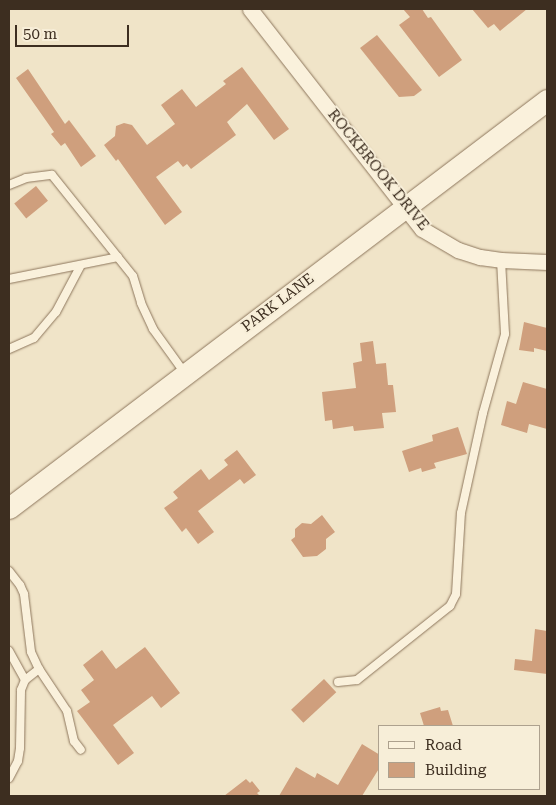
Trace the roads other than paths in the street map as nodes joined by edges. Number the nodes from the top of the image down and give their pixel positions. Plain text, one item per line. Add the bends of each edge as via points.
1 (250, 9) edge
2 (547, 100) edge
3 (9, 184) edge
4 (404, 207) junction
5 (118, 257) junction
6 (501, 260) junction
7 (547, 262) edge
8 (81, 265) junction
9 (9, 279) edge
10 (9, 349) edge
11 (185, 374) junction
12 (9, 508) edge
13 (9, 571) edge
14 (9, 651) edge
15 (39, 668) junction
16 (26, 680) junction
17 (338, 682) dead end
18 (81, 750) dead end
19 (9, 778) edge

1 - 4 street, ROCKBROOK DRIVE
2 - 4 street, PARK LANE
3 - 5 lane via 52,175
4 - 6 street, ROCKBROOK DRIVE via 422,229 441,242 458,250
4 - 11 street, PARK LANE
5 - 8 lane
5 - 11 lane via 133,276 153,330
6 - 7 street, ROCKBROOK DRIVE
6 - 17 lane via 506,334 461,513 456,594 450,606 357,680
8 - 9 lane
8 - 10 lane via 56,312 34,338
11 - 12 street, PARK LANE
13 - 15 lane via 24,594 28,641
14 - 16 lane
15 - 16 lane
15 - 18 lane via 67,711 74,741
16 - 19 lane via 20,690 18,761

